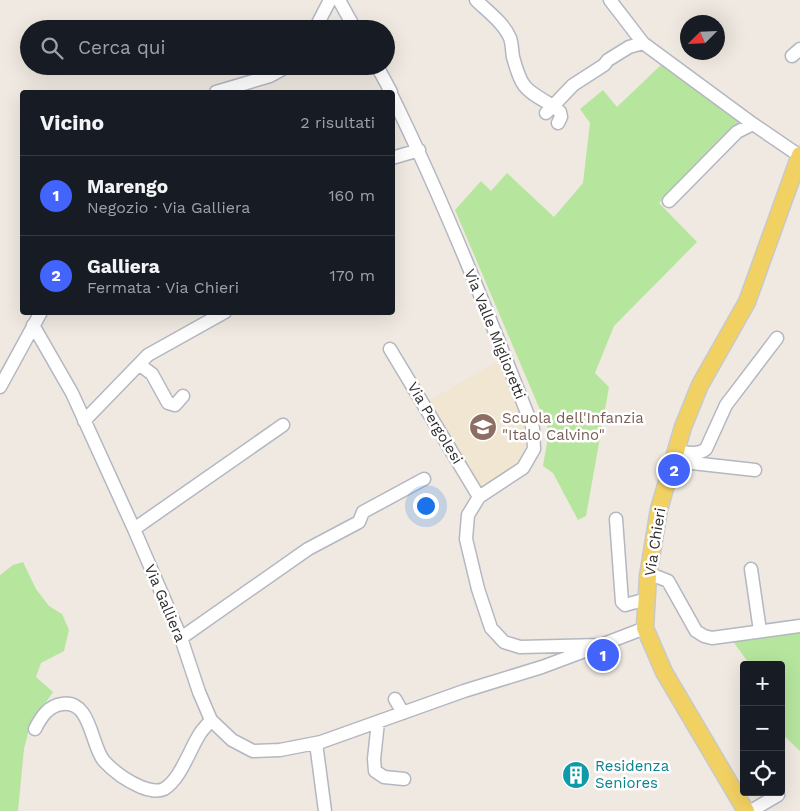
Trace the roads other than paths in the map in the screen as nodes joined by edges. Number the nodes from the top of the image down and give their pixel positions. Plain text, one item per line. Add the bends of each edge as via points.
1 (330, 0) edge
2 (339, 0) edge
3 (476, 0) edge
4 (610, 0) edge
5 (320, 20) edge
6 (350, 20) edge
7 (643, 42) junction
8 (272, 75) edge
9 (382, 75) edge
10 (223, 90) edge
11 (390, 90) edge
12 (395, 100) edge
13 (550, 110) junction
14 (558, 123) dead end
15 (753, 124) junction
16 (419, 150) junction
17 (800, 155) edge
18 (395, 157) edge
19 (797, 175) edge
20 (669, 201) dead end
21 (39, 315) edge
22 (220, 315) edge
23 (34, 325) junction
24 (777, 338) dead end
25 (390, 349) dead end
26 (140, 365) junction
27 (0, 387) edge
28 (183, 396) dead end
29 (84, 421) junction
30 (283, 425) dead end
31 (675, 456) junction
32 (755, 470) dead end
33 (424, 479) dead end
34 (479, 497) junction
35 (616, 519) dead end
36 (134, 529) junction
37 (750, 569) dead end
38 (648, 576) junction
39 (647, 599) junction
40 (800, 626) edge
41 (645, 628) junction
42 (760, 631) junction
43 (181, 638) junction
44 (601, 645) junction
45 (395, 699) dead end
46 (403, 713) junction
47 (211, 720) junction
48 (378, 722) junction
49 (35, 729) dead end
50 (316, 743) junction
51 (404, 779) dead end
52 (776, 796) edge
53 (326, 811) edge
54 (746, 811) edge
55 (751, 811) edge

1 - 5 street
2 - 6 street
3 - 13 street via 511,39 523,86
4 - 7 street
7 - 13 street via 608,60 573,86
7 - 15 street
8 - 10 street
9 - 11 street, Via Valle Miglioretti
12 - 16 street, Via Valle Miglioretti
13 - 14 street via 560,112 562,117
15 - 17 street
15 - 20 street via 737,132
16 - 18 street
16 - 34 street, Via Valle Miglioretti via 533,428 534,449 523,468
17 - 19 main road, Via Chieri
19 - 31 main road, Via Chieri via 747,302 700,385
21 - 23 street
22 - 26 street via 148,355
23 - 27 street
23 - 29 street, Via Galliera
24 - 31 street via 726,405 706,449
25 - 34 street, Via Pergolesi
26 - 28 street via 152,374 168,403 175,404
26 - 29 street
29 - 36 street, Via Galliera
30 - 36 street
31 - 32 street
31 - 38 main road, Via Chieri via 659,509
33 - 43 street via 363,512 359,522 308,550
34 - 44 street, Via Valle Miglioretti via 468,515 466,539 491,628 504,642 520,647
35 - 39 street via 622,602 625,605
36 - 43 street, Via Galliera
37 - 42 street
38 - 39 main road, Via Chieri
38 - 42 street via 668,581 696,631 704,636 712,638
39 - 41 main road, Via Chieri
40 - 42 street
41 - 44 street, Via Valle Miglioretti
41 - 54 main road, Via Chieri via 664,672
43 - 47 street, Via Galliera
44 - 46 street, Via Galliera
45 - 46 street
46 - 48 street, Via Galliera
47 - 49 street via 173,782 162,790 148,790 127,781 103,760 85,715 77,707 64,703 53,707 42,716
47 - 50 street, Via Galliera via 232,740 253,750 280,750
48 - 50 street, Via Galliera
48 - 51 street via 375,771
50 - 53 street
52 - 55 street

